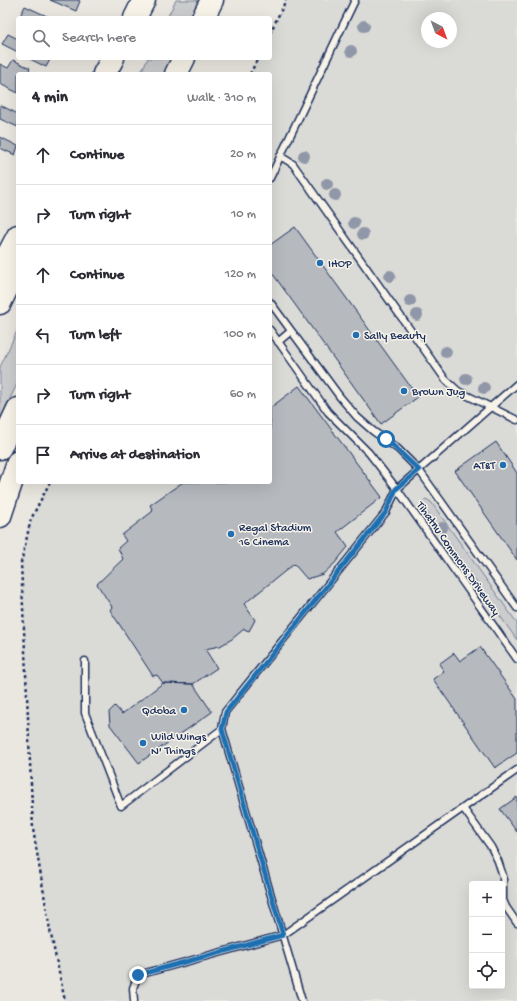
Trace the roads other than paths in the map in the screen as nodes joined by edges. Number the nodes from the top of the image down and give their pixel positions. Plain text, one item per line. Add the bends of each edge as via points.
1 (212, 0) edge
2 (355, 0) edge
3 (204, 16) edge
4 (113, 60) edge
5 (113, 60) edge
6 (183, 60) edge
7 (105, 72) edge
8 (109, 72) edge
9 (177, 72) edge
10 (280, 156) junction
11 (272, 174) edge
12 (16, 240) edge
13 (16, 269) edge
14 (0, 270) edge
15 (0, 303) edge
16 (272, 305) edge
17 (291, 331) junction
18 (272, 333) edge
19 (278, 342) junction
20 (517, 384) edge
21 (491, 407) junction
22 (16, 413) edge
23 (517, 420) edge
24 (0, 448) edge
25 (16, 468) edge
26 (419, 470) junction
27 (396, 489) junction
28 (0, 516) edge
29 (517, 608) edge
30 (517, 659) edge
31 (85, 662) dead end
32 (222, 729) junction
33 (517, 770) edge
34 (463, 808) junction
35 (517, 923) edge
36 (283, 935) junction
37 (134, 1001) edge
38 (302, 1001) edge

1 - 3 highway
2 - 10 lane
4 - 7 highway
5 - 8 highway
6 - 9 highway
10 - 11 lane
10 - 21 lane via 293,164 445,379 458,391
12 - 14 highway
13 - 15 highway
16 - 17 lane, Tihatnu Commons Driveway
17 - 19 lane
17 - 26 lane, Tihatnu Commons Driveway via 357,417 398,449
18 - 19 lane, Tihatnu Commons Driveway
19 - 27 lane, Tihatnu Commons Driveway via 328,412 369,453
20 - 21 lane
21 - 23 lane
21 - 26 lane
22 - 24 highway
25 - 28 highway
26 - 27 lane
26 - 29 lane, Tihatnu Commons Driveway
27 - 30 lane, Tihatnu Commons Driveway
27 - 32 lane via 386,512 226,712
31 - 32 lane via 86,713 121,806
32 - 36 lane
33 - 34 lane
34 - 35 lane via 498,861 502,876 503,900
34 - 36 lane
36 - 37 lane via 138,975 132,988
36 - 38 lane

